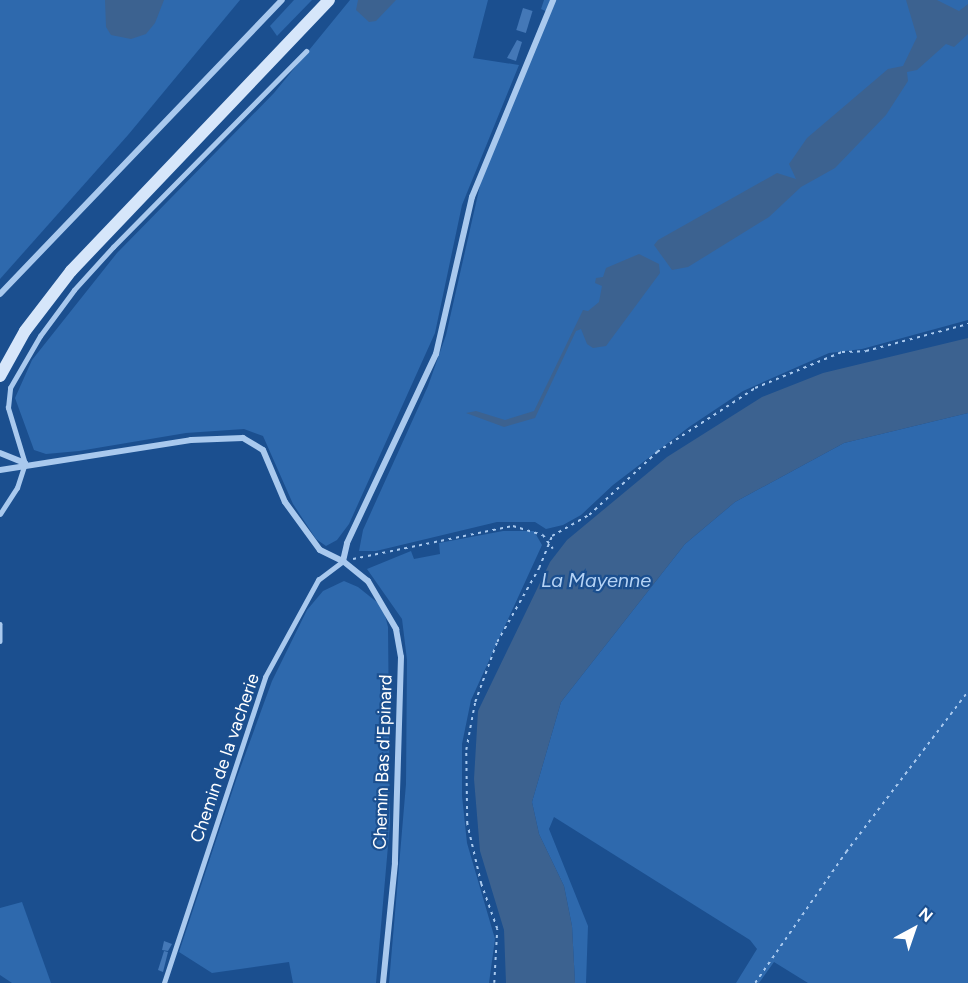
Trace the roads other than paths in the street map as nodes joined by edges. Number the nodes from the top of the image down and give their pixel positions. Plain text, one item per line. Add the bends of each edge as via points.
1 (282, 0) edge
2 (329, 0) edge
3 (553, 0) edge
4 (306, 51) dead end
5 (0, 294) edge
6 (0, 376) edge
7 (0, 453) edge
8 (26, 464) junction
9 (0, 471) edge
10 (0, 514) edge
11 (343, 561) junction
12 (0, 624) edge
13 (0, 641) edge
14 (164, 983) edge
15 (383, 983) edge

1 - 5 street
2 - 6 main road via 71,271 25,331
3 - 11 street via 472,197 436,354
4 - 8 lane via 113,247 40,336 10,388 8,408
7 - 8 street
8 - 9 street, Chemin Bas d'Epinard
8 - 10 lane via 17,488
8 - 11 street, Chemin Bas d'Epinard via 191,440 243,438 263,450 285,502 320,550
11 - 14 lane, Chemin de la vacherie via 318,580 265,677
11 - 15 street, Chemin Bas d'Epinard via 368,581 385,605 396,628 401,657 395,863
12 - 13 lane

